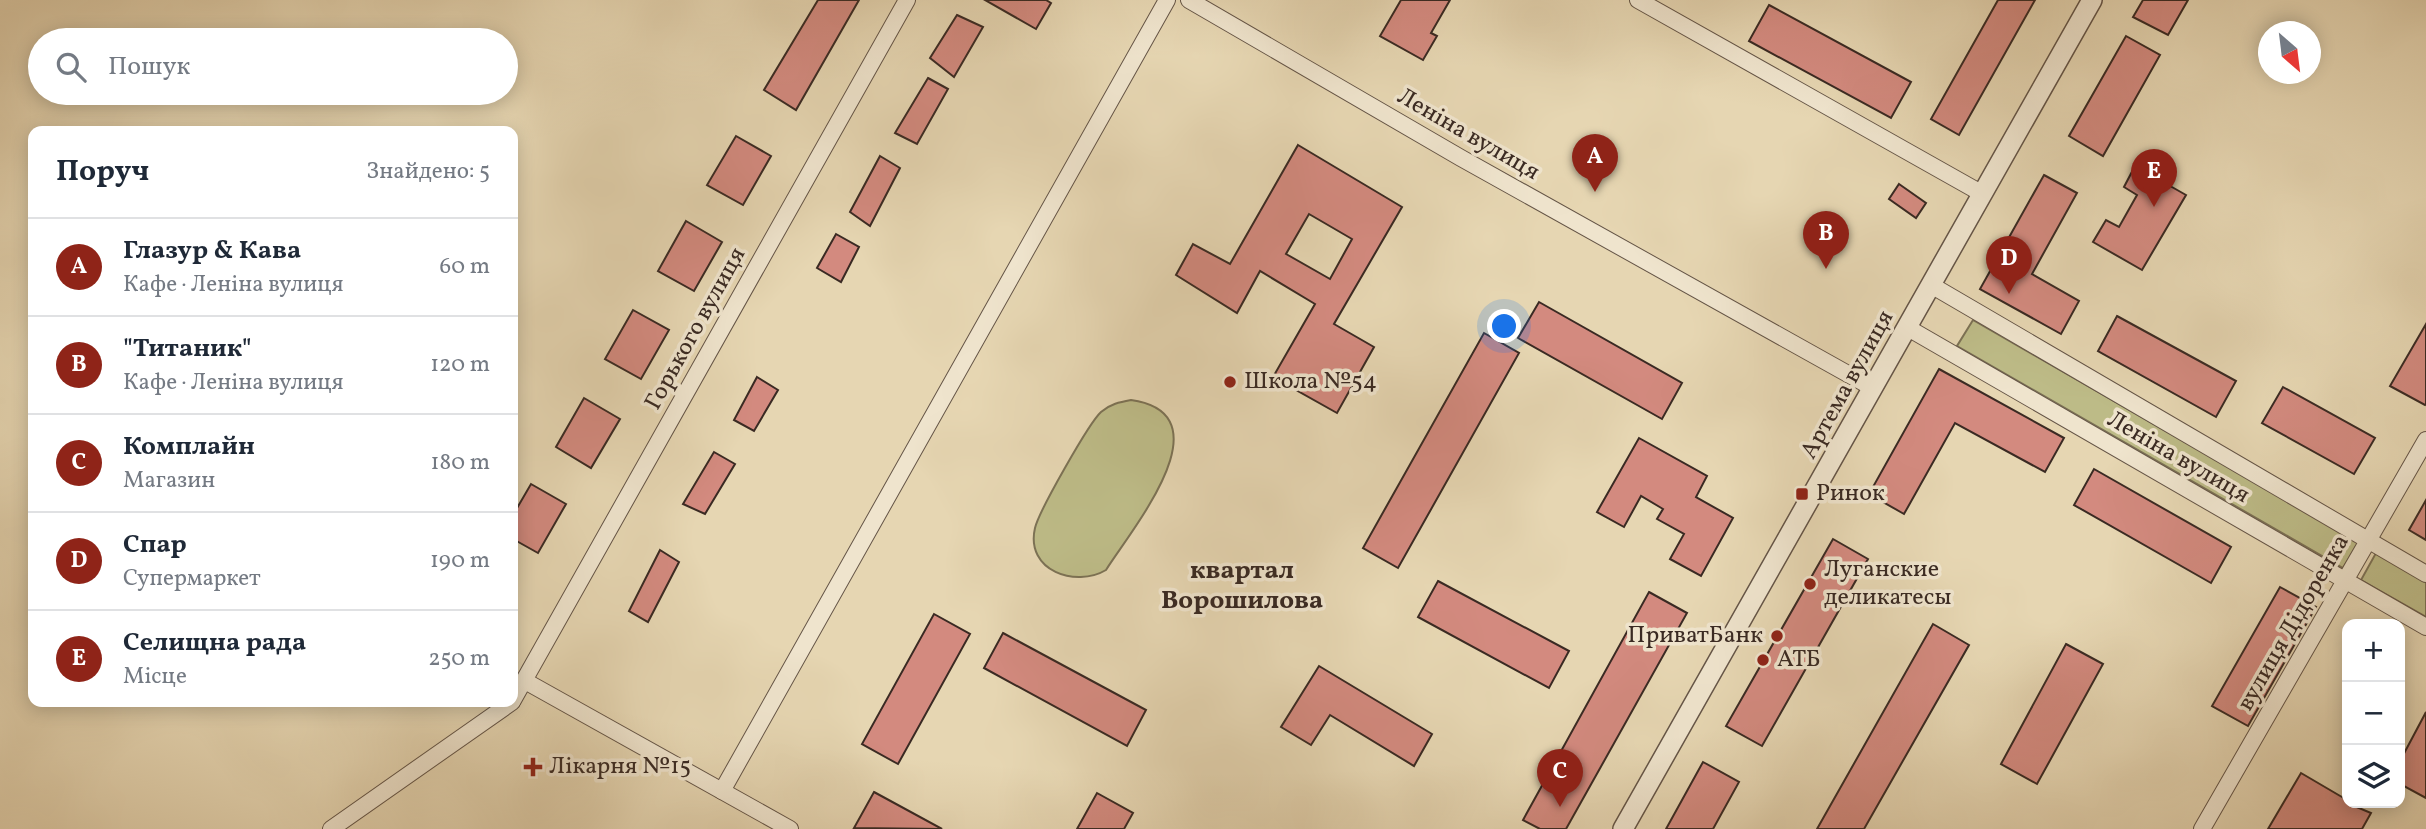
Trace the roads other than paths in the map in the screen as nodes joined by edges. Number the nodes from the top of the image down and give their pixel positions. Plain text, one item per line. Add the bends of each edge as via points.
1 (907, 0) edge
2 (1167, 0) edge
3 (1189, 0) edge
4 (1638, 0) edge
5 (2092, 0) edge
6 (1981, 193) junction
7 (1931, 285) junction
8 (1908, 328) junction
9 (1873, 388) junction
10 (2426, 440) edge
11 (2368, 541) junction
12 (2426, 574) edge
13 (2344, 581) junction
14 (2426, 627) edge
15 (525, 681) junction
16 (518, 692) edge
17 (504, 707) edge
18 (722, 791) junction
19 (331, 829) edge
20 (790, 829) edge
21 (1623, 829) edge
22 (2202, 829) edge

1 - 15 street, Горького вулиця
2 - 18 street
3 - 9 street, Леніна вулиця
4 - 6 street
5 - 6 street, Артема вулиця
6 - 7 street, Артема вулиця
7 - 8 street, Артема вулиця
7 - 11 street, Леніна вулиця
8 - 9 street, Артема вулиця
8 - 13 street, Леніна вулиця
9 - 21 street, Артема вулиця
10 - 11 street, вулиця Дідоренка
11 - 12 street, Леніна вулиця
11 - 13 street, вулиця Дідоренка
13 - 14 street, Леніна вулиця
13 - 22 street, вулиця Дідоренка
15 - 16 street, Горького вулиця
15 - 18 street
17 - 19 street
18 - 20 street

